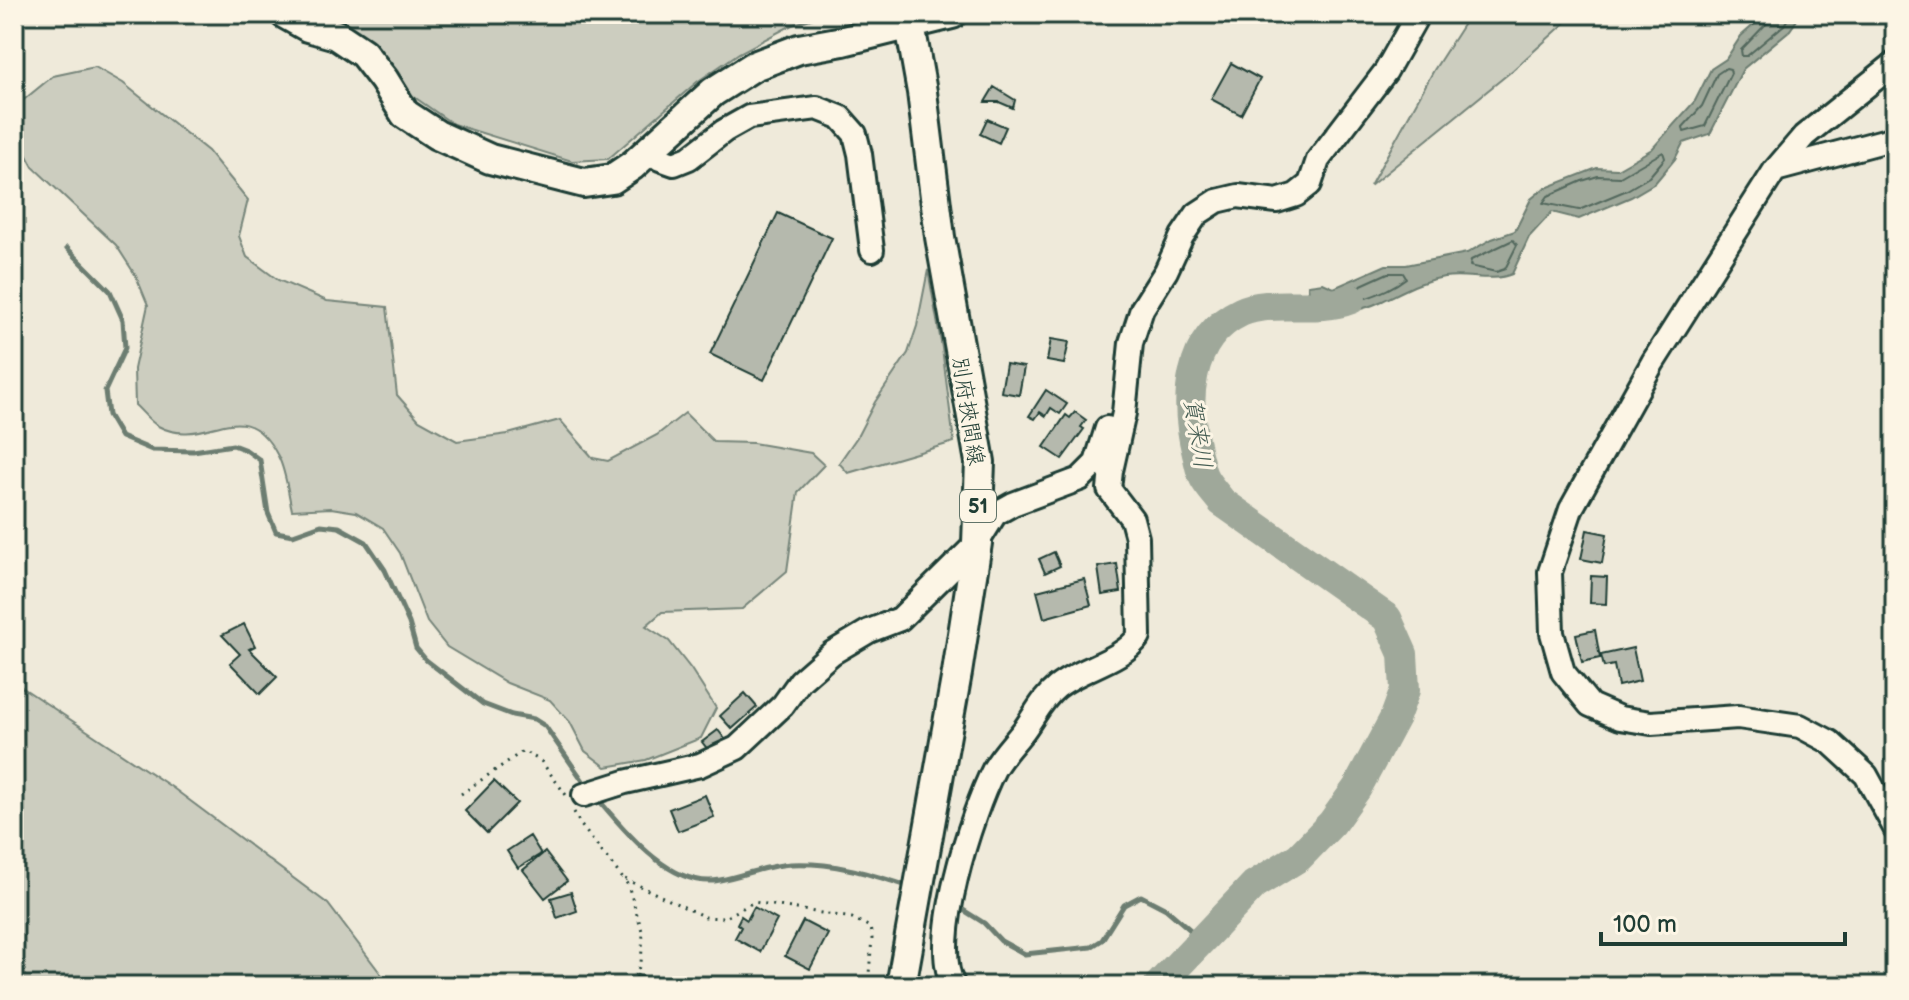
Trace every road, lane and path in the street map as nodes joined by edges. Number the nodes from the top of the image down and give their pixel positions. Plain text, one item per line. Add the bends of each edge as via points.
1 (285, 14) edge
2 (952, 14) edge
3 (1418, 14) edge
4 (910, 25) junction
5 (1895, 63) edge
6 (1895, 138) edge
7 (651, 151) junction
8 (1775, 170) junction
9 (872, 250) dead end
10 (1126, 378) junction
11 (977, 543) junction
12 (461, 794) dead end
13 (574, 800) junction
14 (1895, 828) edge
15 (621, 877) junction
16 (630, 986) edge
17 (868, 986) edge
18 (901, 986) edge
19 (954, 986) edge

1 - 7 main road via 336,35 363,53 405,114 490,159 584,183 612,179
2 - 4 main road
3 - 10 street via 1386,71 1318,160 1310,184 1277,201 1238,196 1197,214 1142,309
4 - 7 main road via 799,49 754,66 713,92
4 - 11 main road, 別府挾間線 / 51 via 980,462
5 - 8 street via 1804,136
6 - 8 street
7 - 9 street via 674,164 749,117 817,108 840,117 855,134 860,154
8 - 14 street via 1653,362 1571,509 1550,572 1552,633 1563,672 1590,705 1651,723 1738,717 1800,726 1830,742 1866,775
10 - 11 street via 1096,463 1080,479 995,514
10 - 19 street via 1109,489 1132,519 1137,538 1139,636 1130,649 1058,686 996,767 976,810 946,929 947,975
11 - 13 street via 900,619 832,653 737,748 700,765
11 - 18 main road, 別府挾間線 / 51
12 - 13 path via 523,751 541,761
13 - 15 path via 580,824
15 - 16 path via 643,934 641,963
15 - 17 path via 705,917 724,918 754,902 852,918 870,927

